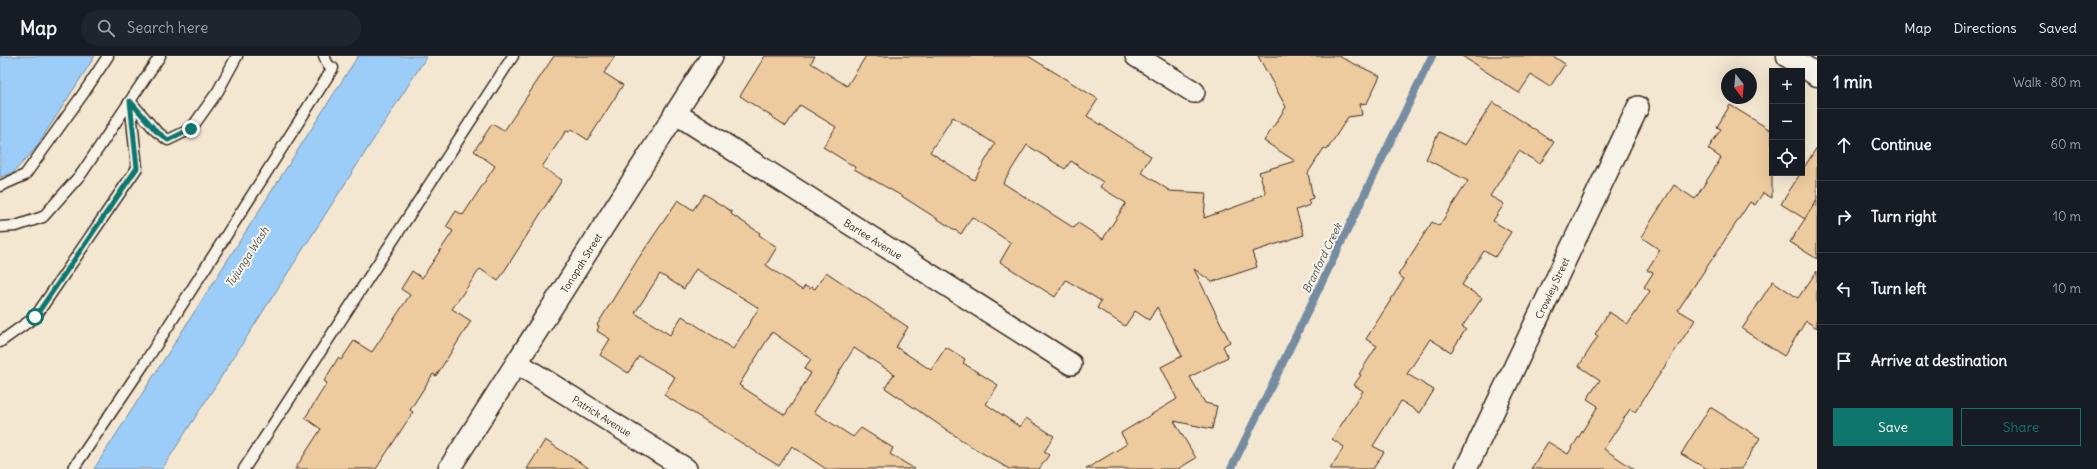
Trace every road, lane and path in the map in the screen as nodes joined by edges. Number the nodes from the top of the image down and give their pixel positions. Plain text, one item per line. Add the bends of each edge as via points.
1 (108, 56) edge
2 (160, 56) edge
3 (237, 56) edge
4 (324, 56) edge
5 (513, 56) edge
6 (712, 56) edge
7 (1136, 56) edge
8 (1788, 56) edge
9 (1817, 75) edge
10 (1194, 92) dead end
11 (130, 101) junction
12 (1638, 107) dead end
13 (675, 114) junction
14 (0, 186) edge
15 (0, 227) edge
16 (0, 342) edge
17 (517, 363) junction
18 (1071, 364) dead end
19 (73, 469) edge
20 (244, 469) edge
21 (449, 469) edge
22 (686, 469) edge
23 (1466, 469) edge

1 - 14 lane via 25,175
2 - 11 lane
3 - 11 lane via 218,91 191,129 168,140 156,131
4 - 19 lane via 328,65 333,68 146,361
5 - 20 lane
6 - 13 street, Tonopah Street
7 - 10 street
8 - 9 main road
11 - 15 lane via 82,173 43,217 16,226
11 - 16 lane via 137,168 35,317
12 - 23 street, Crowley Street
13 - 17 street, Tonopah Street
13 - 18 street, Bartee Avenue
17 - 21 street, Tonopah Street
17 - 22 street, Patrick Avenue

